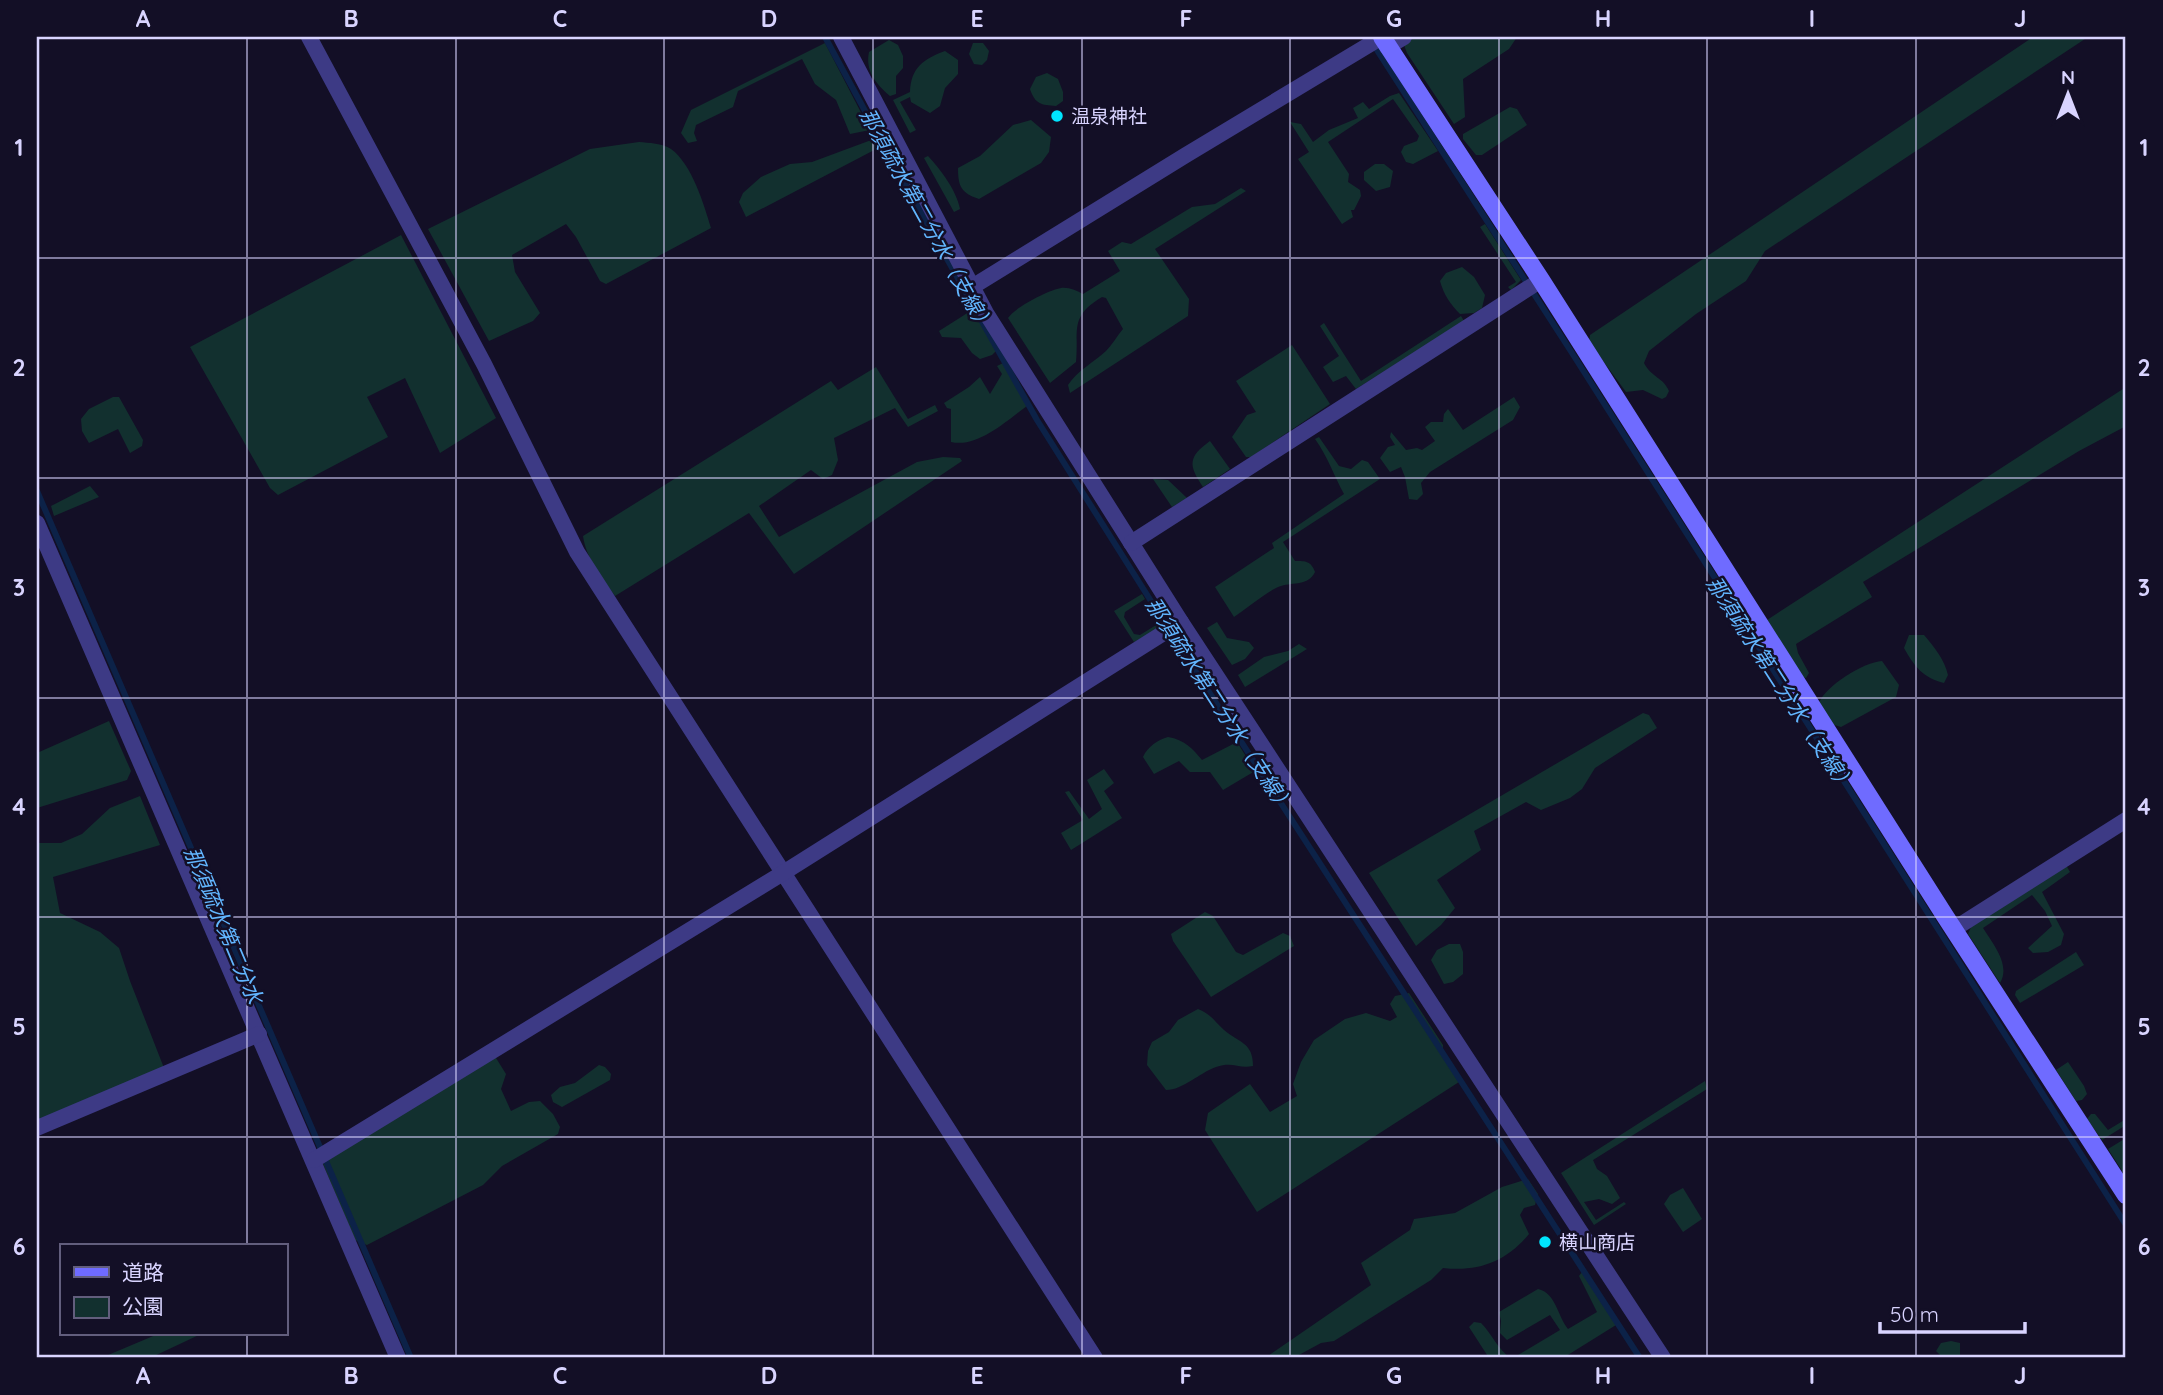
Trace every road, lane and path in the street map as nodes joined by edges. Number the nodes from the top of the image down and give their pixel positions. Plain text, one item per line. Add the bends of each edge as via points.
1 (309, 37) edge
2 (841, 37) edge
3 (1404, 37) edge
4 (1384, 40) edge
5 (1541, 280) junction
6 (972, 287) junction
7 (37, 523) edge
8 (1131, 543) junction
9 (1181, 622) junction
10 (2126, 820) edge
11 (783, 873) junction
12 (1954, 929) junction
13 (259, 1034) junction
14 (37, 1128) edge
15 (314, 1160) junction
16 (2126, 1195) edge
17 (398, 1358) edge
18 (1095, 1358) edge
19 (1663, 1358) edge

1 - 11 street via 484,364 577,552
2 - 6 street
3 - 4 street
4 - 5 street
4 - 6 street
5 - 8 street
5 - 12 street
6 - 8 street
7 - 13 street
8 - 9 street
9 - 11 street
9 - 19 street
10 - 12 street
11 - 15 street
11 - 18 street
12 - 16 street
13 - 14 street
13 - 15 street
15 - 17 street

